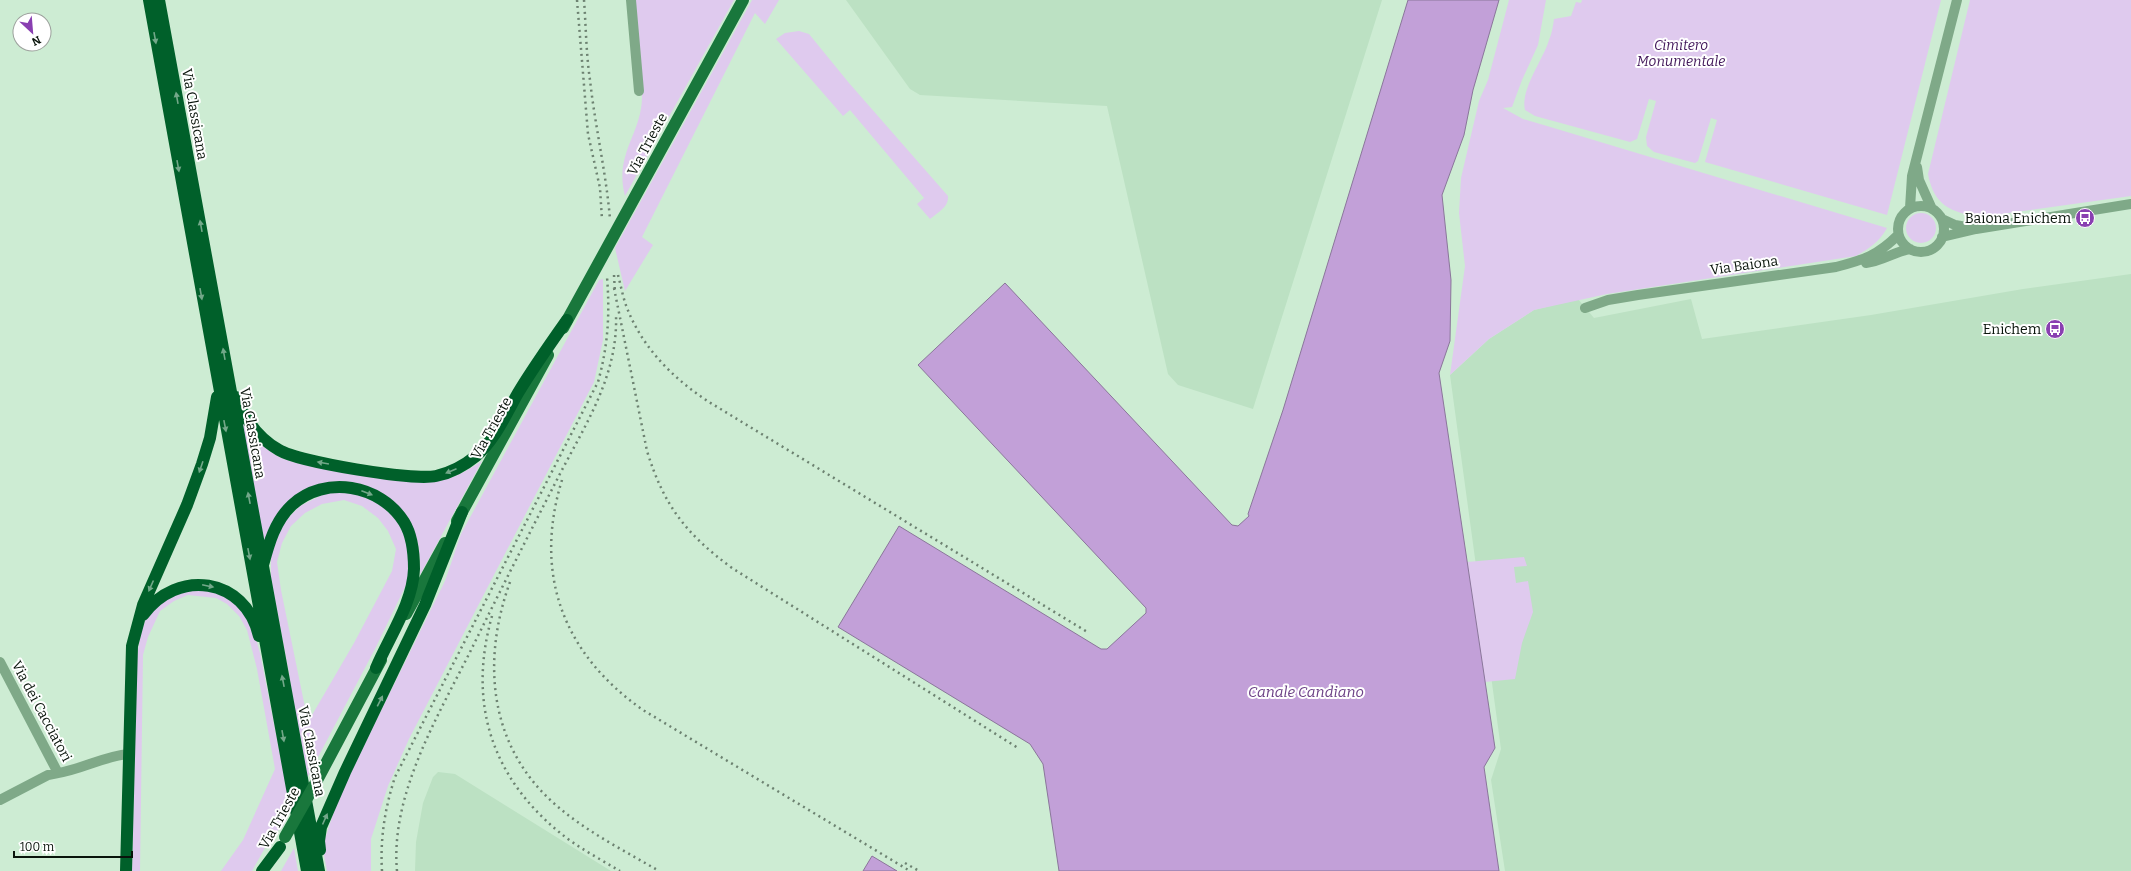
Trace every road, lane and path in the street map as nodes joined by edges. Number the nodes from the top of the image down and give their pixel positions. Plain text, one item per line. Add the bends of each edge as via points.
1 (149, 0) edge
2 (159, 0) edge
3 (631, 0) edge
4 (1956, 0) edge
5 (742, 1) edge
6 (638, 91) dead end
7 (1916, 161) junction
8 (2131, 204) edge
9 (1910, 208) junction
10 (1932, 208) junction
11 (1942, 219) junction
12 (1976, 229) junction
13 (1898, 235) junction
14 (1942, 237) junction
15 (1910, 249) junction
16 (1836, 267) junction
17 (1586, 308) dead end
18 (567, 320) junction
19 (228, 374) junction
20 (218, 388) junction
21 (462, 512) junction
22 (262, 568) junction
23 (135, 632) junction
24 (0, 662) edge
25 (376, 668) junction
26 (280, 720) junction
27 (129, 754) junction
28 (58, 773) junction
29 (0, 800) edge
30 (282, 842) junction
31 (126, 871) edge
32 (262, 871) edge
33 (267, 871) edge
34 (307, 871) edge
35 (319, 871) edge
36 (323, 871) edge

1 -> 20 highway, Via Classicana
19 -> 2 highway, Via Classicana
3 - 6 street
4 - 7 street
5 - 18 main road, Via Trieste
7 - 9 street via 1912,176
7 - 10 street via 1919,180
8 - 12 street
9 - 10 street
9 - 13 street via 1901,216
10 - 11 street
11 - 12 street via 1955,225
11 - 14 street
12 - 14 street
13 - 15 street
13 - 16 street, Via Baiona via 1880,252 1865,260
14 - 15 street via 1932,248 1918,252
15 - 16 street via 1872,262
16 - 17 street, Via Baiona via 1638,295 1608,300
18 -> 19 highway via 538,360 485,447 461,466 435,476 397,475 319,462 280,451 261,438 252,427 241,409
18 - 21 main road, Via Trieste
22 -> 19 highway, Via Classicana
20 -> 23 highway via 210,438 202,464 187,505 142,604
20 -> 26 highway, Via Classicana
21 - 25 main road, Via Trieste
36 -> 21 highway via 319,841 321,827 425,606
22 -> 25 highway via 270,540 280,519 293,505 321,489 335,486 354,488 373,495 391,507 404,522 412,544 414,570 410,592
35 -> 22 highway, Via Classicana
23 -> 26 highway via 152,603 163,594 184,586 201,584 219,588 235,597 251,616 258,631 268,682
23 - 27 highway via 132,646
24 - 28 street, Via dei Cacciatori
25 - 30 main road, Via Trieste, bridge
26 -> 34 highway, Via Classicana
27 - 28 street, Via dei Cacciatori via 113,755 74,771
27 - 31 highway
28 - 29 street via 48,774
30 - 32 highway
30 - 33 main road, Via Trieste

